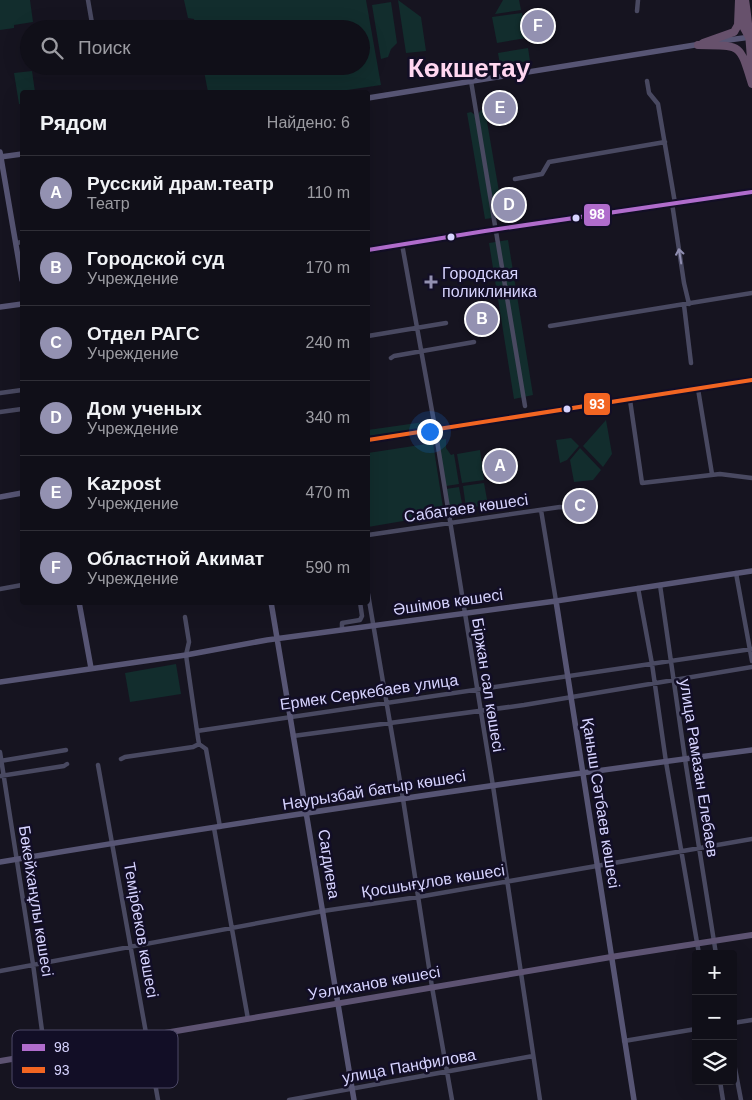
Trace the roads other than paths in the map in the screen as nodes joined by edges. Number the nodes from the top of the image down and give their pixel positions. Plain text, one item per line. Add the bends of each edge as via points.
1 (88, 0) edge
2 (638, 0) edge
3 (740, 0) edge
4 (745, 0) edge
5 (636, 11) dead end
6 (91, 20) edge
7 (752, 22) edge
8 (750, 39) edge
9 (698, 45) junction
10 (752, 72) edge
11 (471, 81) junction
12 (647, 81) dead end
13 (752, 84) edge
14 (370, 98) edge
15 (665, 142) junction
16 (20, 154) edge
17 (0, 155) edge
18 (515, 179) dead end
19 (752, 192) edge
20 (674, 203) junction
21 (495, 229) junction
22 (19, 242) edge
23 (402, 244) junction
24 (370, 250) edge
25 (20, 255) edge
26 (752, 294) edge
27 (20, 304) edge
28 (686, 304) junction
29 (0, 308) edge
30 (446, 323) dead end
31 (550, 326) dead end
32 (416, 328) junction
33 (370, 336) edge
34 (474, 342) dead end
35 (420, 351) junction
36 (391, 358) dead end
37 (692, 363) dead end
38 (752, 380) edge
39 (698, 389) junction
40 (20, 390) edge
41 (0, 393) edge
42 (630, 400) junction
43 (524, 406) dead end
44 (20, 409) edge
45 (0, 412) edge
46 (434, 430) junction
47 (370, 440) edge
48 (712, 474) junction
49 (752, 478) edge
50 (20, 493) edge
51 (0, 497) edge
52 (569, 508) dead end
53 (541, 510) junction
54 (449, 523) junction
55 (370, 535) edge
56 (752, 571) edge
57 (736, 573) junction
58 (20, 585) edge
59 (660, 585) junction
60 (638, 588) junction
61 (0, 589) edge
62 (556, 601) junction
63 (80, 605) edge
64 (272, 605) edge
65 (360, 605) edge
66 (370, 605) edge
67 (464, 613) junction
68 (185, 617) dead end
69 (373, 626) junction
70 (342, 630) junction
71 (278, 638) junction
72 (751, 649) edge
73 (186, 655) junction
74 (670, 662) junction
75 (752, 662) edge
76 (652, 664) junction
77 (752, 667) edge
78 (91, 668) junction
79 (568, 675) junction
80 (673, 680) junction
81 (0, 682) edge
82 (654, 683) junction
83 (477, 689) junction
84 (570, 696) junction
85 (386, 702) junction
86 (480, 710) junction
87 (290, 716) junction
88 (390, 722) junction
89 (197, 731) junction
90 (294, 736) junction
91 (199, 744) junction
92 (66, 750) dead end
93 (752, 750) edge
94 (0, 752) edge
95 (121, 759) dead end
96 (685, 759) junction
97 (1, 761) edge
98 (666, 762) junction
99 (67, 764) dead end
100 (98, 766) dead end
101 (582, 772) junction
102 (2, 776) edge
103 (493, 786) junction
104 (403, 799) junction
105 (306, 814) junction
106 (217, 828) junction
107 (752, 840) edge
108 (112, 844) junction
109 (699, 848) junction
110 (680, 851) junction
111 (16, 860) junction
112 (0, 862) edge
113 (597, 865) junction
114 (507, 881) junction
115 (418, 897) junction
116 (322, 911) junction
117 (232, 927) junction
118 (752, 935) edge
119 (714, 941) junction
120 (697, 943) junction
121 (130, 946) junction
122 (698, 950) edge
123 (715, 950) edge
124 (612, 957) junction
125 (33, 964) junction
126 (0, 971) edge
127 (520, 972) junction
128 (432, 987) junction
129 (338, 1003) junction
130 (248, 1019) junction
131 (752, 1020) edge
132 (737, 1022) edge
133 (42, 1030) edge
134 (145, 1030) edge
135 (692, 1030) edge
136 (178, 1031) edge
137 (624, 1041) junction
138 (533, 1056) junction
139 (447, 1072) junction
140 (737, 1079) edge
141 (721, 1085) edge
142 (352, 1088) junction
143 (290, 1100) edge
144 (354, 1100) edge
145 (452, 1100) edge
146 (540, 1100) edge
147 (634, 1100) edge
148 (723, 1100) edge
149 (741, 1100) edge

1 - 6 street
2 - 5 street
3 - 8 highway via 744,28
3 - 9 highway via 738,25 734,32
4 - 7 highway
4 - 8 highway
8 - 9 street
8 - 10 highway
9 - 11 street
9 - 13 highway via 736,48 743,54
11 - 14 street
11 - 21 street
12 - 15 street via 649,93 658,104
15 - 18 street via 548,162 542,174
15 - 20 street
16 - 17 street
17 - 22 street
19 - 20 street
20 - 21 street
28 -> 20 street
21 - 23 street
21 - 43 street
22 - 25 street
23 - 24 street
23 - 32 street, Біржан сал көшесі
26 - 28 street
27 - 29 street
28 - 31 street
28 - 37 street
30 - 32 street
32 - 33 street
32 - 35 street, Біржан сал көшесі
34 - 35 street
35 - 36 street
35 - 46 street, Біржан сал көшесі
38 - 39 street
39 - 42 street
39 - 48 street
40 - 41 street
42 - 46 street
42 - 48 street via 642,483
44 - 45 street
46 - 47 street
46 - 54 street, Біржан сал көшесі
48 - 49 street
50 - 51 street
52 - 53 street, Сабатаев көшесі
53 - 54 street, Сабатаев көшесі
53 - 62 street, Қаныш Сәтбаев көшесі
54 - 55 street, Сабатаев көшесі
54 - 67 street, Біржан сал көшесі
56 - 57 street, Әшімов көшесі
57 - 59 street, Әшімов көшесі
57 - 72 street
58 - 61 street
59 - 60 street, Әшімов көшесі
59 - 74 street, улица Рамазан Елебаев
60 - 62 street, Әшімов көшесі
60 - 76 street, улица Рамазан Елебаев
62 - 67 street, Әшімов көшесі
62 - 79 street, Қаныш Сәтбаев көшесі
63 - 78 street
64 - 71 street, Сагдиева
65 - 70 street via 360,620 342,624
66 - 69 street
67 - 69 street, Әшімов көшесі
67 - 83 street, Біржан сал көшесі
68 - 73 street via 189,642
69 - 70 street, Әшімов көшесі
69 - 85 street
70 - 71 street, Әшімов көшесі
71 - 73 street, Әшімов көшесі
71 - 87 street, Сагдиева
72 - 74 street, Ермек Серкебаев улица
72 - 75 street
73 - 78 street, Әшімов көшесі
73 - 89 street
74 - 76 street, Ермек Серкебаев улица
74 - 80 street, улица Рамазан Елебаев
76 - 79 street, Ермек Серкебаев улица
76 - 82 street, улица Рамазан Елебаев
77 - 80 street, Ермек Серкебаев улица
78 - 81 street, Әшімов көшесі
79 - 83 street, Ермек Серкебаев улица
79 - 84 street, Қаныш Сәтбаев көшесі
80 - 82 street, Ермек Серкебаев улица
80 - 96 street, улица Рамазан Елебаев
82 - 84 street, Ермек Серкебаев улица
82 - 98 street, улица Рамазан Елебаев
83 - 85 street, Ермек Серкебаев улица
83 - 86 street, Біржан сал көшесі
84 - 86 street, Ермек Серкебаев улица
84 - 101 street, Қаныш Сәтбаев көшесі
85 - 87 street, Ермек Серкебаев улица
85 - 88 street
86 - 88 street, Ермек Серкебаев улица
86 - 103 street, Біржан сал көшесі
87 - 89 street, Ермек Серкебаев улица
87 - 90 street, Сагдиева
88 - 90 street, Ермек Серкебаев улица
88 - 104 street
89 - 91 street
90 - 105 street, Сагдиева
91 - 95 street
91 - 106 street via 206,749
92 - 97 street
93 - 96 street, Наурызбай батыр көшесі
94 - 97 street, Бөкейханұлы көшесі
96 - 98 street, Наурызбай батыр көшесі
96 - 109 street, улица Рамазан Елебаев
97 - 102 street, Бөкейханұлы көшесі
98 - 101 street, Наурызбай батыр көшесі
98 - 110 street, улица Рамазан Елебаев
99 - 102 street
100 - 108 street, Темірбеков көшесі
101 - 103 street, Наурызбай батыр көшесі
101 - 113 street, Қаныш Сәтбаев көшесі
102 - 111 street, Бөкейханұлы көшесі
103 - 104 street, Наурызбай батыр көшесі
103 - 114 street, Біржан сал көшесі
104 - 105 street, Наурызбай батыр көшесі
104 - 115 street
105 - 106 street, Наурызбай батыр көшесі
105 - 116 street, Сагдиева
106 - 108 street, Наурызбай батыр көшесі
106 - 117 street
107 - 109 street, Қосшығұлов көшесі
108 - 111 street, Наурызбай батыр көшесі
108 - 121 street, Темірбеков көшесі
109 - 110 street, Қосшығұлов көшесі
109 - 119 street, улица Рамазан Елебаев
110 - 113 street, Қосшығұлов көшесі
110 - 120 street, улица Рамазан Елебаев
111 - 112 street, Наурызбай батыр көшесі
111 - 125 street, Бөкейханұлы көшесі
113 - 114 street, Қосшығұлов көшесі
113 - 124 street, Қаныш Сәтбаев көшесі
114 - 115 street, Қосшығұлов көшесі
114 - 127 street, Біржан сал көшесі
115 - 116 street, Қосшығұлов көшесі
115 - 128 street
116 - 117 street, Қосшығұлов көшесі
116 - 129 street, Сагдиева
117 - 121 street, Қосшығұлов көшесі
117 - 130 street
118 - 119 main road, Уәлиханов көшесі
119 - 120 main road, Уәлиханов көшесі
119 - 123 street, улица Рамазан Елебаев
120 - 122 street, улица Рамазан Елебаев
120 - 124 main road, Уәлиханов көшесі
121 - 125 street, Қосшығұлов көшесі
121 - 134 street, Темірбеков көшесі
124 - 127 main road, Уәлиханов көшесі
124 - 137 street, Қаныш Сәтбаев көшесі
125 - 126 street, Қосшығұлов көшесі
125 - 133 street, Бөкейханұлы көшесі
127 - 128 main road, Уәлиханов көшесі
127 - 138 street, Біржан сал көшесі
128 - 129 main road, Уәлиханов көшесі
128 - 139 street
129 - 130 main road, Уәлиханов көшесі
129 - 142 street, Сагдиева
130 - 136 main road, Уәлиханов көшесі
131 - 132 street
135 - 137 street
137 - 147 street, Қаныш Сәтбаев көшесі
138 - 139 street, улица Панфилова
138 - 146 street, Біржан сал көшесі
139 - 142 street, улица Панфилова
139 - 145 street
140 - 149 street
141 - 148 street
142 - 143 street, улица Панфилова
142 - 144 street, Сагдиева

